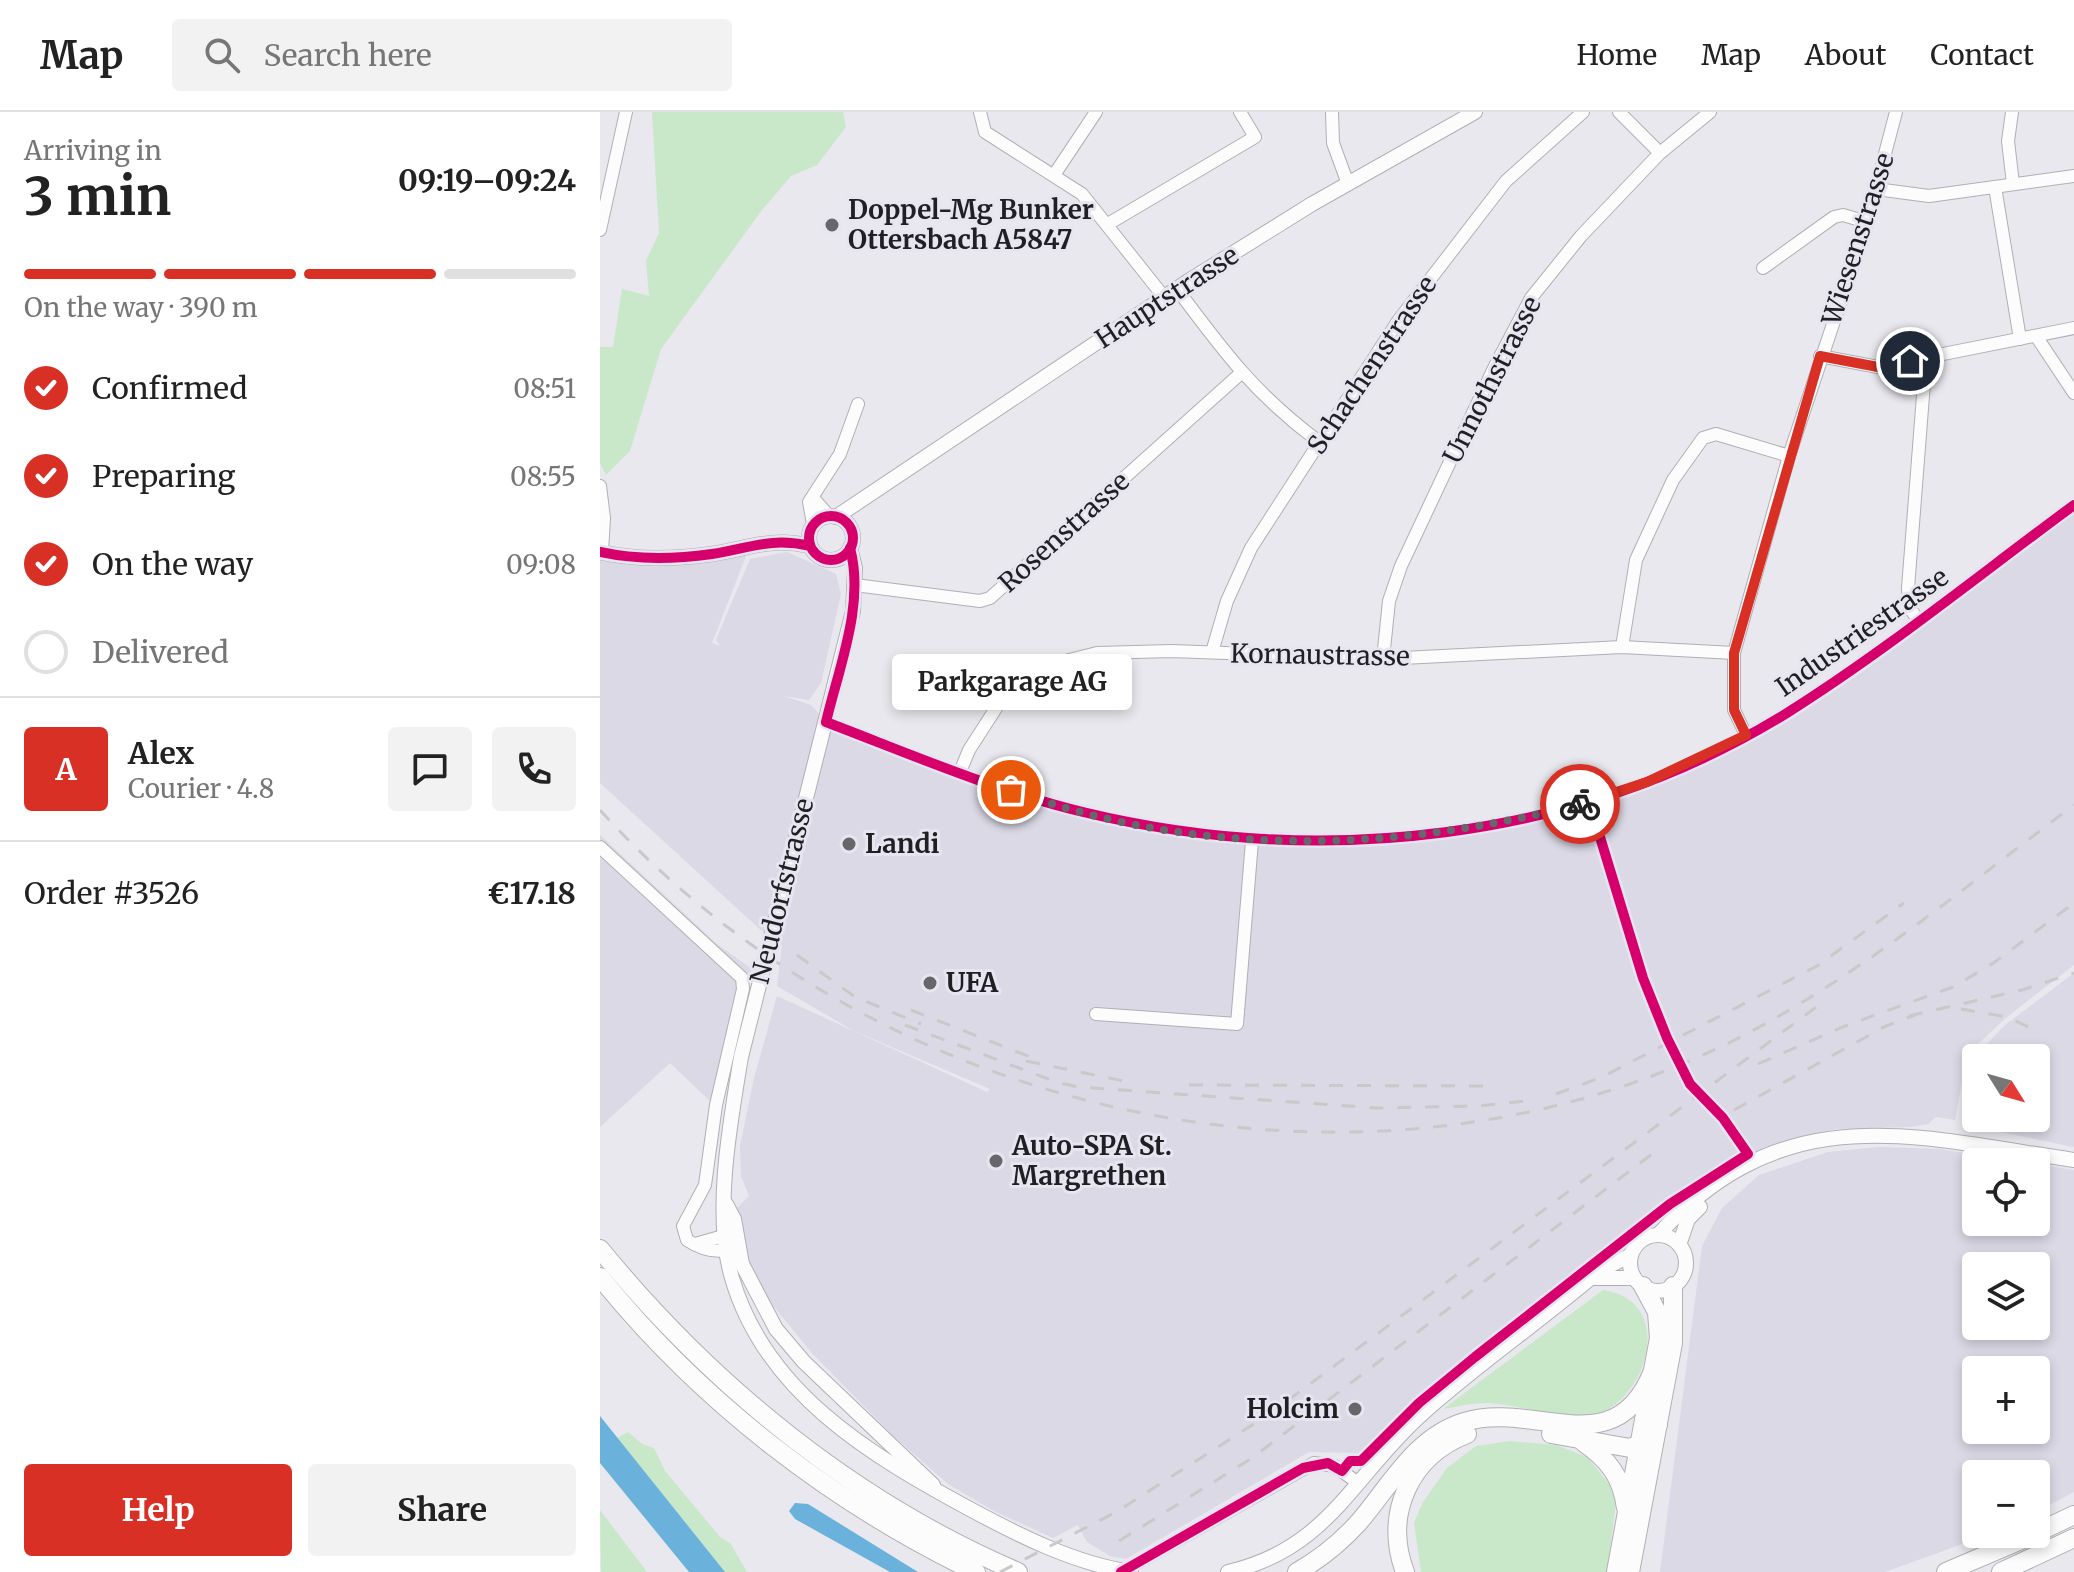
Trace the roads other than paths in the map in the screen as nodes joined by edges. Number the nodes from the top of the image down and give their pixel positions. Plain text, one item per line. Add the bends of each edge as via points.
1 (626, 112) edge
2 (980, 112) edge
3 (1096, 112) edge
4 (1240, 112) edge
5 (1332, 112) edge
6 (1475, 112) edge
7 (1583, 112) edge
8 (1619, 112) edge
9 (1710, 112) edge
10 (1896, 112) edge
11 (2012, 112) edge
12 (1660, 153) junction
13 (1054, 175) junction
14 (2074, 176) edge
15 (1348, 184) junction
16 (2013, 184) junction
17 (1995, 187) junction
18 (1876, 189) junction
19 (1867, 222) junction
20 (1108, 224) junction
21 (600, 230) edge
22 (1763, 268) dead end
23 (1170, 293) junction
24 (2074, 328) edge
25 (2036, 336) junction
26 (2020, 339) junction
27 (1820, 356) junction
28 (1926, 357) junction
29 (1240, 374) junction
30 (2074, 393) edge
31 (858, 404) dead end
32 (1318, 441) junction
33 (1789, 456) junction
34 (600, 486) edge
35 (867, 495) junction
36 (813, 498) junction
37 (2074, 505) edge
38 (832, 516) junction
39 (812, 526) junction
40 (850, 527) junction
41 (778, 540) junction
42 (810, 546) junction
43 (850, 548) junction
44 (601, 552) edge
45 (833, 559) junction
46 (855, 582) junction
47 (1919, 621) junction
48 (1622, 647) junction
49 (1212, 652) junction
50 (1734, 653) junction
51 (1383, 659) junction
52 (826, 722) junction
53 (1746, 735) junction
54 (960, 772) junction
55 (1252, 841) junction
56 (600, 847) edge
57 (1096, 1014) dead end
58 (2074, 1160) edge
59 (1714, 1187) junction
60 (1658, 1235) junction
61 (731, 1241) junction
62 (1679, 1245) junction
63 (600, 1249) edge
64 (1631, 1255) junction
65 (600, 1277) edge
66 (1590, 1278) junction
67 (1638, 1282) junction
68 (1673, 1286) junction
69 (1653, 1371) junction
70 (1580, 1441) junction
71 (1647, 1450) junction
72 (1358, 1483) junction
73 (942, 1494) junction
74 (2074, 1515) edge
75 (1626, 1517) junction
76 (2050, 1527) edge
77 (2074, 1541) edge
78 (2002, 1548) edge
79 (996, 1562) junction
80 (1136, 1566) edge
81 (976, 1572) edge
82 (1018, 1572) edge
83 (1032, 1572) edge
84 (1121, 1572) edge
85 (1228, 1572) edge
86 (1297, 1572) edge
87 (1405, 1572) edge
88 (1616, 1572) edge
89 (1630, 1572) edge
90 (1946, 1572) edge
91 (2001, 1572) edge
92 (2029, 1572) edge

1 - 21 street
2 - 13 street via 985,132
3 - 13 street
4 - 20 street via 1255,137
5 - 15 street via 1333,143
6 - 15 main road, Hauptstrasse
7 - 32 street, Schachenstrasse via 1532,155 1488,203 1398,321
8 - 12 street
9 - 12 street, Unnothstrasse
10 - 18 street, Wiesenstrasse
11 - 16 street via 2008,141
12 - 51 street, Unnothstrasse via 1531,298 1401,566 1389,601
13 - 20 street via 1082,194
14 - 16 street
15 - 23 main road, Hauptstrasse
16 - 17 street
17 - 18 street via 1929,196
17 - 26 street
18 - 19 street, Wiesenstrasse
19 - 22 street via 1834,217
19 - 27 street, Wiesenstrasse
20 - 23 street
23 - 29 street
23 - 35 main road, Hauptstrasse
24 - 25 street
25 - 26 street
25 - 30 street
26 - 28 street
27 - 28 street via 1878,367
27 - 33 street, Wiesenstrasse
28 - 47 street via 1908,588 1909,607
29 - 32 street
29 - 46 street, Rosenstrasse via 990,598 977,601
31 - 36 street via 840,454
32 - 49 street, Schachenstrasse via 1251,548
33 - 48 street via 1716,434 1703,438 1673,480 1636,560
33 - 50 street, Wiesenstrasse
34 - 44 street
35 - 38 main road, Hauptstrasse
35 - 40 main road, Hauptstrasse
36 - 38 street
36 - 39 street
37 - 47 street, Industriestrasse
38 - 39 main road
38 - 40 main road
39 - 41 main road
39 - 42 main road
40 - 43 main road
41 - 42 main road
41 - 44 main road via 673,558
42 - 45 main road via 822,558
43 - 45 main road
43 - 46 main road, Neudorfstrasse
45 - 46 main road
46 - 52 main road, Neudorfstrasse
47 - 53 street, Industriestrasse
48 - 50 street, Kornaustrasse
48 - 51 street, Kornaustrasse
49 - 51 street, Kornaustrasse
49 - 54 street, Kornaustrasse via 1133,650 1057,663 998,705
50 - 53 street, Wiesenstrasse via 1734,710
52 - 54 street, Industriestrasse
52 - 61 main road, Neudorfstrasse via 741,1057 720,1221
53 - 55 street, Industriestrasse via 1647,782 1530,817 1417,837
54 - 55 street, Industriestrasse via 1081,812
55 - 57 street via 1237,1024
56 - 61 street via 742,978 705,1185 683,1231 695,1244
58 - 59 main road via 1922,1136 1864,1135 1773,1153
59 - 60 main road via 1696,1197
59 - 62 main road via 1688,1219
60 - 62 main road
60 - 64 main road via 1644,1239
61 - 73 main road, Neudorfstrasse via 788,1345
61 - 73 main road, Neudorfstrasse via 746,1317 783,1373 853,1438
62 - 68 main road via 1685,1267
63 - 79 highway via 684,1343 777,1426 887,1503
64 - 66 main road
64 - 67 main road
65 - 81 highway via 682,1366 771,1444 866,1511
66 - 67 main road
66 - 72 main road via 1423,1413
67 - 68 main road via 1658,1291
67 - 69 highway via 1659,1321
68 - 71 highway via 1673,1343 1658,1425
69 - 71 highway
69 - 86 highway via 1631,1406 1602,1424 1579,1427 1489,1417 1440,1433 1409,1460 1344,1538
70 - 71 highway
70 - 75 highway via 1616,1472
70 - 87 highway via 1529,1430 1485,1429 1459,1437 1431,1455 1409,1482 1400,1505 1397,1542
71 - 75 highway
71 - 89 highway
72 - 80 street via 1335,1466 1314,1463
72 - 85 main road via 1307,1537 1268,1559
73 - 80 main road, Neudorfstrasse via 1052,1549
74 - 76 highway
75 - 88 highway
77 - 91 highway
77 - 92 highway
78 - 90 highway
79 - 82 highway
79 - 83 highway
80 - 84 street, bridge

